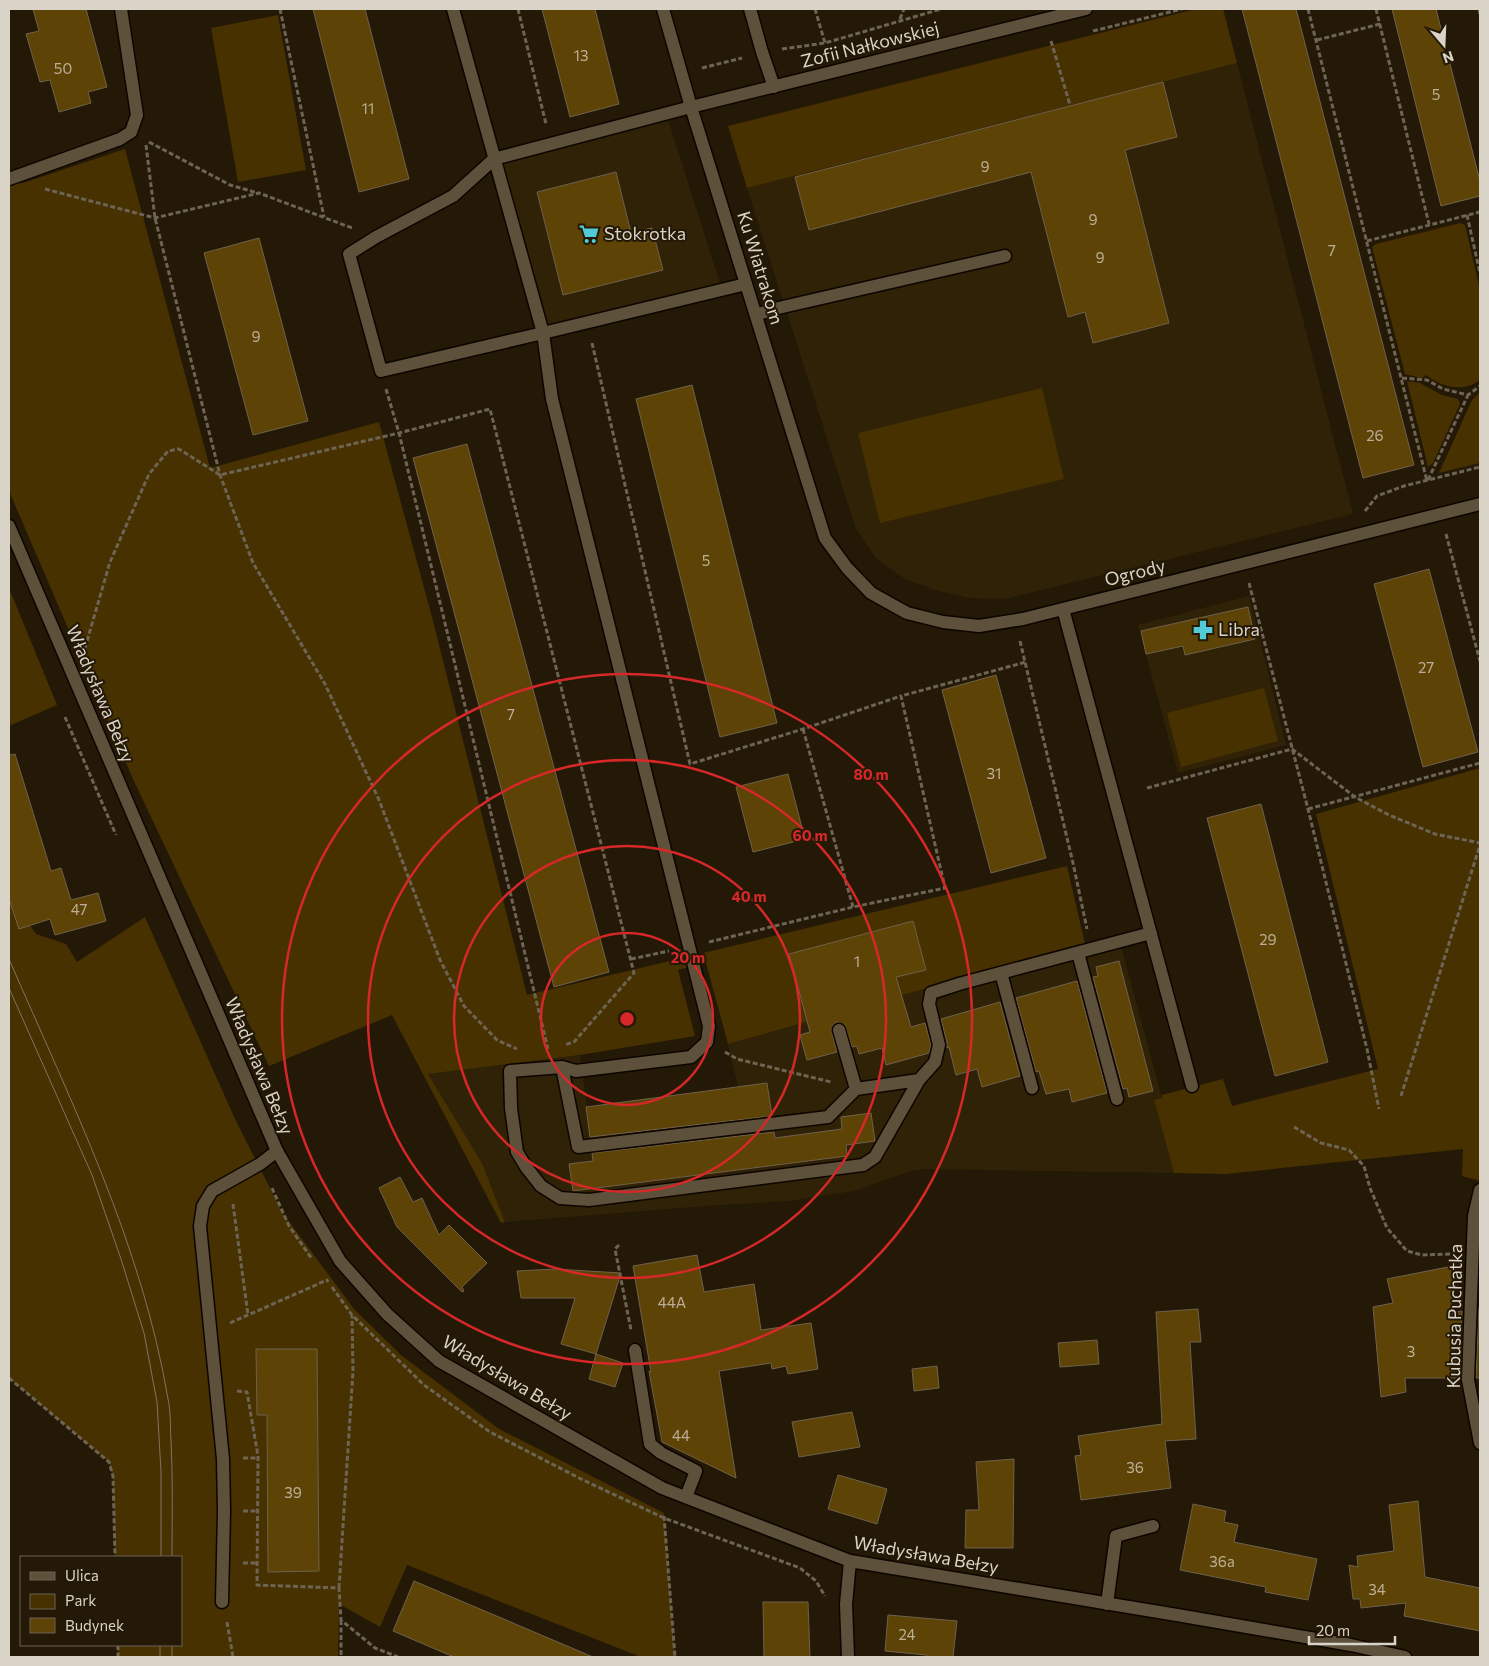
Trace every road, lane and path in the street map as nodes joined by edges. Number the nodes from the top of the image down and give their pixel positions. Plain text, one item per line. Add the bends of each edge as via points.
1 (121, 9) edge
2 (280, 9) edge
3 (453, 9) edge
4 (518, 9) edge
5 (663, 9) edge
6 (750, 9) edge
7 (815, 9) edge
8 (904, 9) edge
9 (942, 9) edge
10 (1086, 9) edge
11 (1182, 9) edge
12 (1308, 9) edge
13 (1376, 9) edge
14 (1479, 9) edge
15 (1480, 14) edge
16 (900, 20) junction
17 (1380, 24) junction
18 (1089, 32) dead end
19 (1060, 39) dead end
20 (1317, 40) junction
21 (825, 43) junction
22 (762, 52) junction
23 (694, 71) dead end
24 (774, 87) junction
25 (1070, 105) dead end
26 (691, 107) junction
27 (551, 144) junction
28 (494, 159) junction
29 (9, 179) edge
30 (259, 193) junction
31 (1480, 212) edge
32 (1467, 215) junction
33 (324, 217) junction
34 (155, 218) junction
35 (1429, 224) junction
36 (376, 237) junction
37 (1367, 241) junction
38 (1004, 256) dead end
39 (1480, 273) edge
40 (746, 284) junction
41 (756, 315) junction
42 (587, 322) junction
43 (543, 334) junction
44 (381, 371) junction
45 (1402, 378) junction
46 (1480, 386) edge
47 (1468, 395) junction
48 (399, 433) junction
49 (1480, 466) edge
50 (220, 475) junction
51 (1428, 481) junction
52 (1480, 504) edge
53 (1360, 516) dead end
54 (9, 526) edge
55 (1444, 529) dead end
56 (825, 538) joint
57 (1248, 579) dead end
58 (1064, 609) junction
59 (1018, 635) dead end
60 (1480, 661) edge
61 (1026, 662) junction
62 (72, 674) junction
63 (901, 696) junction
64 (803, 729) junction
65 (1292, 749) junction
66 (1480, 762) edge
67 (1147, 788) dead end
68 (1355, 796) junction
69 (1308, 809) junction
70 (1480, 844) edge
71 (853, 907) junction
72 (1151, 933) junction
73 (689, 946) junction
74 (1091, 949) junction
75 (1078, 953) junction
76 (631, 959) junction
77 (1001, 973) junction
78 (839, 1030) dead end
79 (707, 1042) junction
80 (548, 1049) junction
81 (518, 1050) dead end
82 (540, 1050) dead end
83 (562, 1067) junction
84 (919, 1080) junction
85 (1192, 1086) dead end
86 (856, 1088) junction
87 (1032, 1088) dead end
88 (1401, 1096) dead end
89 (1117, 1099) dead end
90 (1379, 1109) dead end
91 (1294, 1126) dead end
92 (276, 1152) junction
93 (230, 1180) junction
94 (1480, 1190) edge
95 (619, 1245) dead end
96 (1473, 1254) junction
97 (248, 1315) junction
98 (211, 1332) junction
99 (635, 1350) joint
100 (9, 1378) edge
101 (247, 1392) dead end
102 (1480, 1443) edge
103 (246, 1458) dead end
104 (258, 1458) junction
105 (662, 1488) junction
106 (686, 1497) junction
107 (1153, 1526) dead end
108 (115, 1556) edge
109 (850, 1561) junction
110 (339, 1588) junction
111 (222, 1602) joint
112 (1107, 1604) junction
113 (340, 1620) junction
114 (233, 1657) edge
115 (341, 1657) edge
116 (398, 1657) edge
117 (675, 1657) edge
118 (848, 1657) edge
119 (1405, 1657) edge

1 - 29 street via 137,116 131,132 120,140
2 - 33 path
3 - 28 street
4 - 27 path
5 - 26 street, Ku Wiatrakom
6 - 22 street
7 - 21 path
8 - 16 path
9 - 16 path
10 - 24 street, Zofii Nałkowskiej
11 - 18 path
12 - 20 path
13 - 17 path
14 - 15 path
16 - 21 path
17 - 20 path
17 - 35 path
19 - 25 path via 1051,41
20 - 37 path
21 - 22 path
22 - 23 path
22 - 24 street
24 - 26 street, Zofii Nałkowskiej
26 - 27 street, Zofii Nałkowskiej
26 - 40 street, Ku Wiatrakom
27 - 28 street, Zofii Nałkowskiej
28 - 36 street via 452,196
28 - 43 street
29 - 34 path
30 - 33 path
30 - 34 path
30 - 34 path via 230,185 146,140
31 - 32 path
32 - 35 path
32 - 39 path
33 - 36 path
34 - 50 path
35 - 37 path
36 - 44 street via 349,254
37 - 45 path
38 - 41 street
40 - 41 street, Ku Wiatrakom
40 - 42 street
41 - 56 street, Ku Wiatrakom
42 - 43 street
42 - 64 path via 690,764
43 - 44 street
43 - 73 street via 552,399
44 - 48 path
45 - 47 path via 1427,380 1443,389
45 - 51 path
46 - 47 path
47 - 51 path
48 - 50 path
48 - 76 path via 490,409
48 - 80 path
49 - 51 path
50 - 62 path via 179,449 168,451 149,474 110,562 85,648
50 - 81 path via 253,563 325,684 370,782 440,960 464,1006 497,1040
51 - 53 path via 1377,496
52 - 58 street, Ogrody
54 - 62 street, Władysława Bełzy
55 - 60 path
56 - 58 street, Ogrody via 846,568 871,593 907,613 979,626
57 - 65 path
58 - 72 street
59 - 61 path
61 - 63 path
61 - 74 path
62 - 92 street, Władysława Bełzy
63 - 64 path
63 - 71 path via 946,888
64 - 71 path
65 - 67 path
65 - 68 path
65 - 69 path
66 - 68 path
68 - 69 path
68 - 70 path via 1389,815 1435,834
69 - 90 path
70 - 88 path
71 - 73 path
72 - 74 street
72 - 85 street
73 - 76 path
73 - 79 street via 709,1026
74 - 75 street
75 - 77 street
75 - 89 street
76 - 80 path via 634,972 574,1042
77 - 84 street via 931,993 928,1004 939,1045 935,1062
77 - 87 street
78 - 86 street
79 - 83 street via 691,1057 576,1071
79 - 86 path via 737,1059
80 - 82 path
83 - 84 street via 510,1071 517,1152 541,1186 560,1198 589,1200 863,1165 875,1157
83 - 86 street via 578,1147 828,1117
84 - 86 street
91 - 96 path via 1321,1144 1349,1150 1364,1166 1386,1228 1407,1251
92 - 93 street
92 - 105 street, Władysława Bełzy via 340,1261 386,1314 439,1361
93 - 97 path
93 - 98 street via 212,1191 203,1206 200,1226
94 - 96 street, Kubusia Puchatka via 1474,1216
95 - 99 path via 614,1248
96 - 102 street, Kubusia Puchatka via 1468,1380
97 - 98 path
97 - 110 path via 327,1280 352,1316 354,1371
98 - 111 street via 223,1459
99 - 106 street via 650,1444 696,1471
100 - 108 path via 109,1462 113,1476
101 - 104 path
103 - 104 path
104 - 110 path via 257,1585
105 - 106 street, Władysława Bełzy
105 - 117 path
106 - 109 street, Władysława Bełzy
107 - 112 street via 1116,1536
109 - 112 street, Władysława Bełzy
109 - 118 street via 846,1604
110 - 113 path
111 - 114 path
112 - 119 street, Władysława Bełzy
113 - 115 path
113 - 116 path via 374,1648

